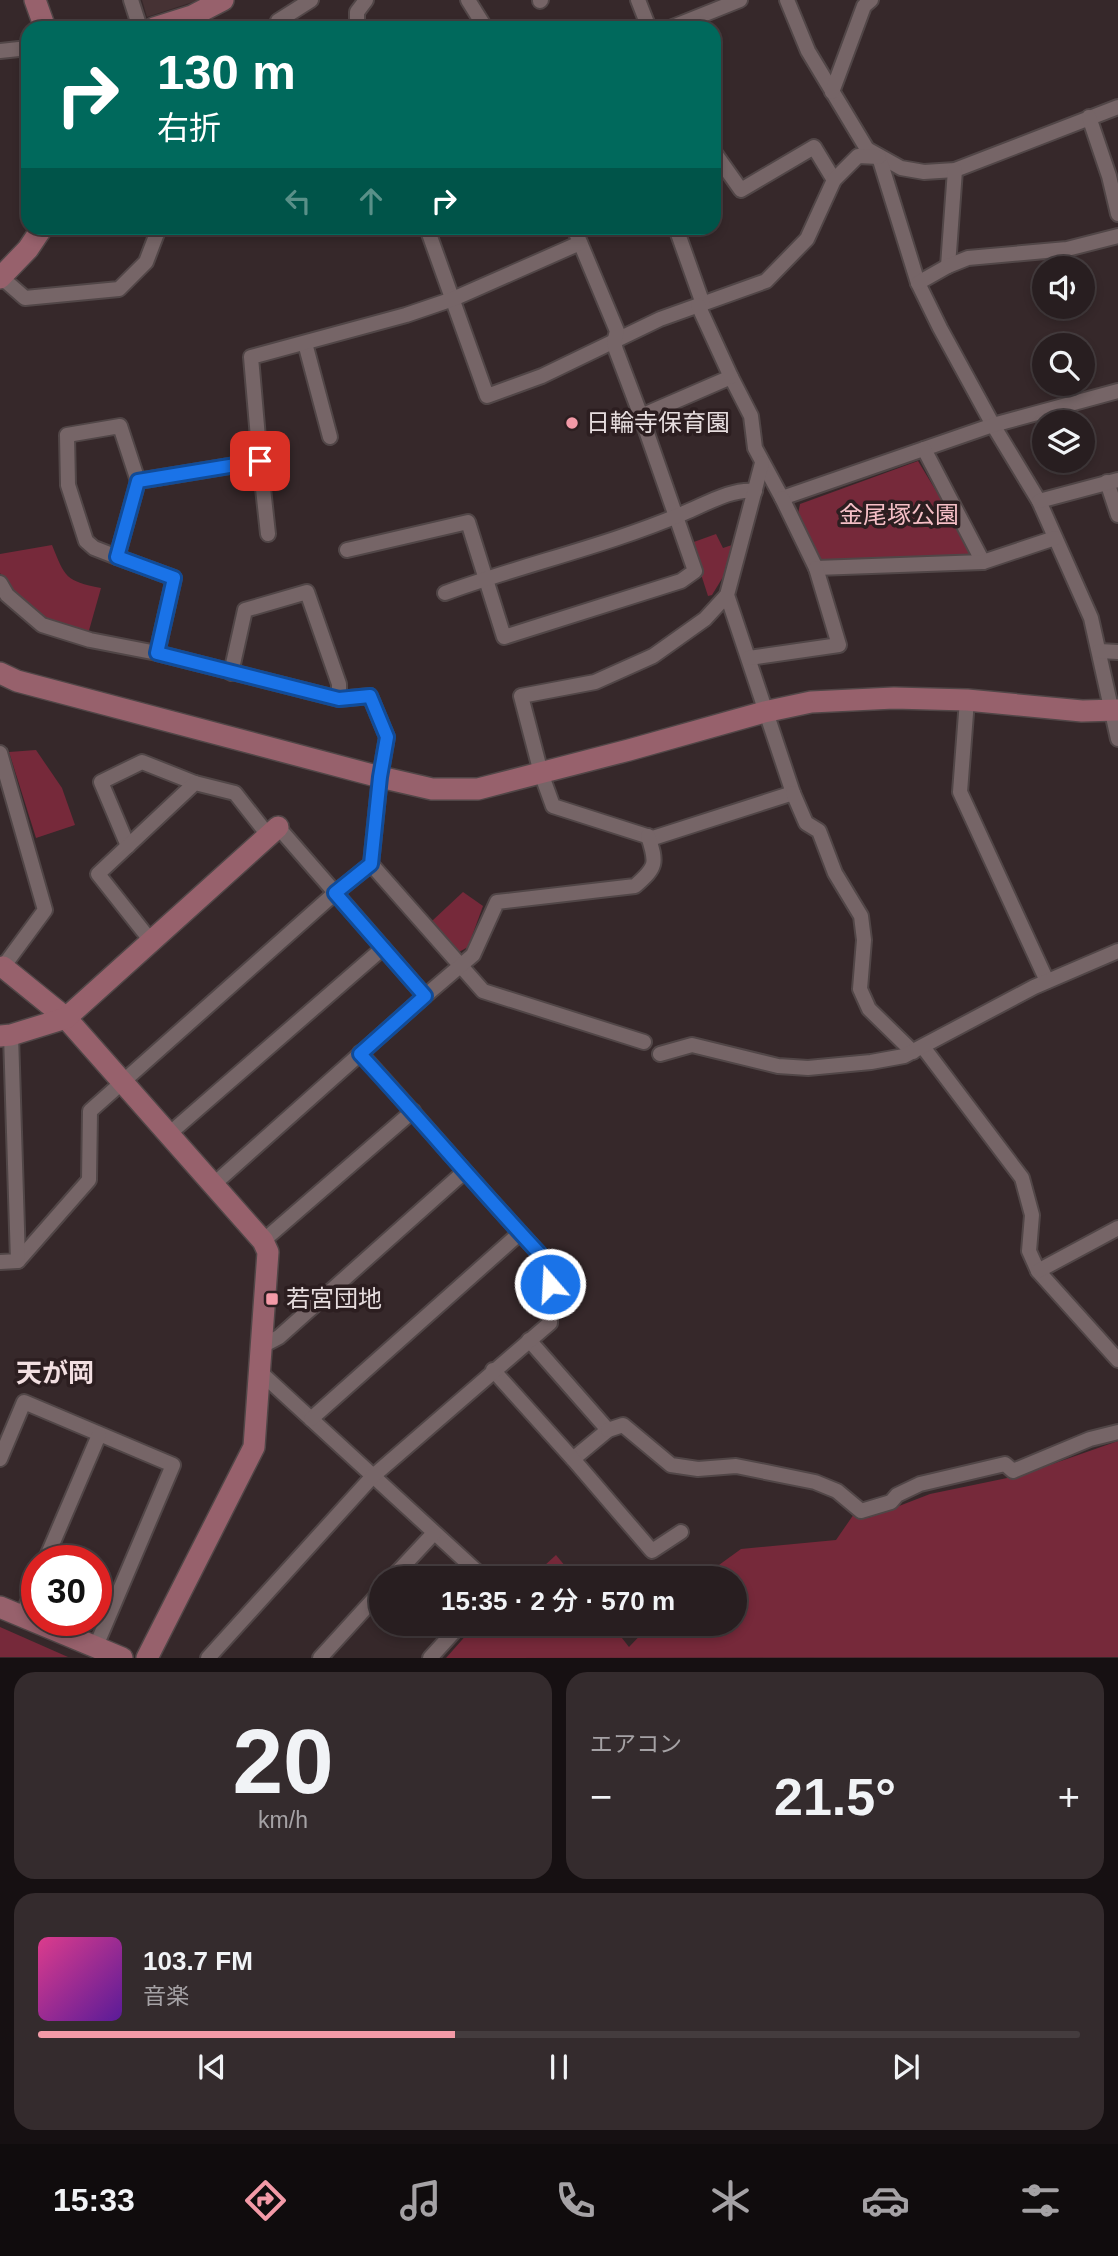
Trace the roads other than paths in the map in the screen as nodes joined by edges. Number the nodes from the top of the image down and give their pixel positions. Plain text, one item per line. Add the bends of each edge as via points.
1 (35, 0) edge
2 (131, 0) edge
3 (223, 0) edge
4 (311, 0) edge
5 (366, 0) edge
6 (468, 0) edge
7 (638, 0) edge
8 (740, 0) edge
9 (787, 0) edge
10 (871, 0) edge
11 (42, 21) edge
12 (138, 21) edge
13 (196, 21) edge
14 (278, 21) edge
15 (357, 21) edge
16 (481, 21) edge
17 (646, 21) edge
18 (688, 21) edge
19 (21, 48) edge
20 (0, 51) edge
21 (832, 92) junction
22 (1118, 107) edge
23 (1089, 117) junction
24 (880, 158) junction
25 (721, 162) edge
26 (955, 170) junction
27 (834, 180) junction
28 (1118, 214) edge
29 (37, 235) edge
30 (156, 235) edge
31 (430, 235) edge
32 (577, 235) edge
33 (678, 235) edge
34 (1118, 236) edge
35 (580, 243) junction
36 (948, 266) junction
37 (1, 278) edge
38 (918, 282) junction
39 (453, 299) junction
40 (701, 304) junction
41 (305, 342) junction
42 (614, 342) junction
43 (731, 377) junction
44 (1118, 391) edge
45 (641, 416) junction
46 (993, 425) junction
47 (330, 438) dead end
48 (924, 449) junction
49 (260, 461) junction
50 (762, 463) junction
51 (138, 481) junction
52 (1113, 481) edge
53 (755, 491) junction
54 (782, 498) junction
55 (1039, 501) junction
56 (1118, 515) edge
57 (675, 517) junction
58 (268, 534) dead end
59 (1055, 538) junction
60 (347, 550) dead end
61 (117, 557) junction
62 (983, 562) junction
63 (816, 568) junction
64 (487, 577) junction
65 (0, 583) edge
66 (445, 593) dead end
67 (727, 595) junction
68 (1099, 652) junction
69 (1118, 652) edge
70 (157, 653) junction
71 (749, 658) junction
72 (0, 673) edge
73 (231, 673) junction
74 (339, 699) junction
75 (967, 700) junction
76 (1114, 710) edge
77 (764, 712) junction
78 (1118, 739) edge
79 (0, 753) edge
80 (541, 773) junction
81 (380, 777) junction
82 (195, 783) junction
83 (793, 793) junction
84 (273, 831) junction
85 (648, 836) junction
86 (128, 846) junction
87 (371, 864) junction
88 (335, 893) junction
89 (151, 942) junction
90 (383, 948) junction
91 (1118, 951) edge
92 (462, 966) junction
93 (1, 967) edge
94 (1047, 981) junction
95 (425, 996) junction
96 (66, 1018) junction
97 (5, 1036) edge
98 (644, 1042) dead end
99 (918, 1050) junction
100 (360, 1054) junction
101 (660, 1054) dead end
102 (123, 1082) junction
103 (413, 1111) junction
104 (169, 1134) junction
105 (464, 1172) junction
106 (213, 1185) junction
107 (1118, 1228) edge
108 (520, 1233) junction
109 (263, 1241) junction
110 (18, 1261) junction
111 (0, 1262) edge
112 (1038, 1271) junction
113 (529, 1340) junction
114 (262, 1346) junction
115 (1118, 1360) edge
116 (494, 1370) junction
117 (260, 1372) junction
118 (311, 1419) junction
119 (608, 1430) junction
120 (1118, 1432) edge
121 (99, 1435) junction
122 (573, 1458) junction
123 (0, 1459) edge
124 (372, 1477) junction
125 (681, 1532) dead end
126 (434, 1533) junction
127 (52, 1545) edge
128 (403, 1566) edge
129 (471, 1566) edge
130 (369, 1604) edge
131 (0, 1607) edge
132 (21, 1616) edge
133 (71, 1636) edge
134 (449, 1636) edge
135 (96, 1646) junction
136 (122, 1657) edge
137 (147, 1657) edge
138 (208, 1657) edge
139 (320, 1657) edge
140 (429, 1657) edge

1 - 11 street
2 - 12 street
3 - 13 street
4 - 14 street
5 - 15 street via 357,12
6 - 16 street
7 - 17 street
8 - 18 street
9 - 21 street via 808,51
10 - 21 street via 864,6
19 - 20 street
21 - 24 street via 867,149
22 - 23 street
23 - 26 street
23 - 28 street
24 - 26 street via 924,172
24 - 27 street via 858,156
24 - 38 street
25 - 27 street via 741,190 814,147
26 - 36 street
27 - 40 street via 807,239 766,281
29 - 37 street
30 - 37 street via 146,262 119,289 25,298
31 - 39 street
32 - 35 street
33 - 40 street
34 - 36 street via 1066,249 968,258
35 - 39 street
35 - 42 street via 617,331
36 - 38 street
38 - 46 street
39 - 41 street
39 - 42 street via 487,396
40 - 42 street
40 - 43 street
41 - 47 street
41 - 49 street via 251,357
42 - 45 street
43 - 45 street
43 - 50 street via 751,416
44 - 46 street
45 - 57 street
46 - 48 street
46 - 55 street
48 - 54 street
48 - 62 street
49 - 51 street
49 - 58 street
50 - 53 street
50 - 54 street
51 - 61 street
51 - 61 street via 120,426 67,435 68,485 86,541
52 - 55 street
52 - 56 street
53 - 57 street via 742,489
53 - 67 street
54 - 63 street
55 - 59 street
57 - 64 street
57 - 64 street via 695,571 681,581 504,637
59 - 62 street
59 - 68 street via 1091,618
60 - 64 street via 468,522
61 - 70 street via 174,578
62 - 63 street
63 - 71 street via 839,645
64 - 66 street
65 - 70 street via 7,595 42,625
67 - 71 street
67 - 80 street via 705,620 653,656 595,682 521,696
68 - 69 street
68 - 76 street
70 - 73 street
71 - 77 street
72 - 81 street
73 - 74 street
73 - 74 street via 245,610 307,592 339,684
74 - 81 street via 370,696 387,737
75 - 76 street
75 - 77 street via 849,699
75 - 94 street via 960,792
76 - 78 street
77 - 80 street
77 - 83 street
79 - 93 street via 45,910
80 - 81 street via 478,789 432,789
80 - 85 street via 553,806
81 - 87 street
82 - 84 street via 235,793
82 - 86 street
82 - 86 street via 142,762 101,782
83 - 85 street
83 - 99 street via 806,823 819,831 835,873 861,916 860,989 869,1009
84 - 88 street
84 - 89 street
85 - 92 street via 655,858 649,874 635,886 497,901 473,956
86 - 89 street via 99,874
87 - 88 street
87 - 92 street
88 - 90 street
88 - 102 street
89 - 96 street
90 - 95 street
90 - 104 street
91 - 94 street
92 - 95 street
92 - 98 street via 483,991
93 - 96 street
94 - 99 street
95 - 100 street
96 - 97 street
96 - 102 street
97 - 110 street
99 - 101 street via 871,1062 808,1068 778,1066 692,1045
99 - 112 street via 1022,1178 1032,1215 1029,1251
100 - 103 street
100 - 106 street
102 - 104 street
102 - 110 street via 90,1111 89,1180
103 - 105 street
103 - 109 street
104 - 106 street
105 - 108 street
105 - 114 street via 279,1337
106 - 109 street
107 - 112 street
108 - 113 street via 550,1265 550,1322
108 - 118 street
109 - 114 street via 268,1252
110 - 111 street
112 - 115 street
113 - 116 street
113 - 119 street
114 - 117 street
116 - 122 street
116 - 124 street
117 - 118 street
117 - 137 street via 254,1447
118 - 124 street
119 - 120 street via 623,1425 671,1465 698,1469 736,1466 814,1482 837,1491 860,1511 891,1502 920,1484 1005,1464 1013,1471
119 - 122 street
121 - 123 street via 24,1402
121 - 127 street
121 - 135 street via 173,1465
122 - 125 street via 652,1551
124 - 126 street
124 - 138 street
126 - 128 street
126 - 129 street
130 - 139 street
131 - 132 street
133 - 135 street
134 - 140 street
135 - 136 street

